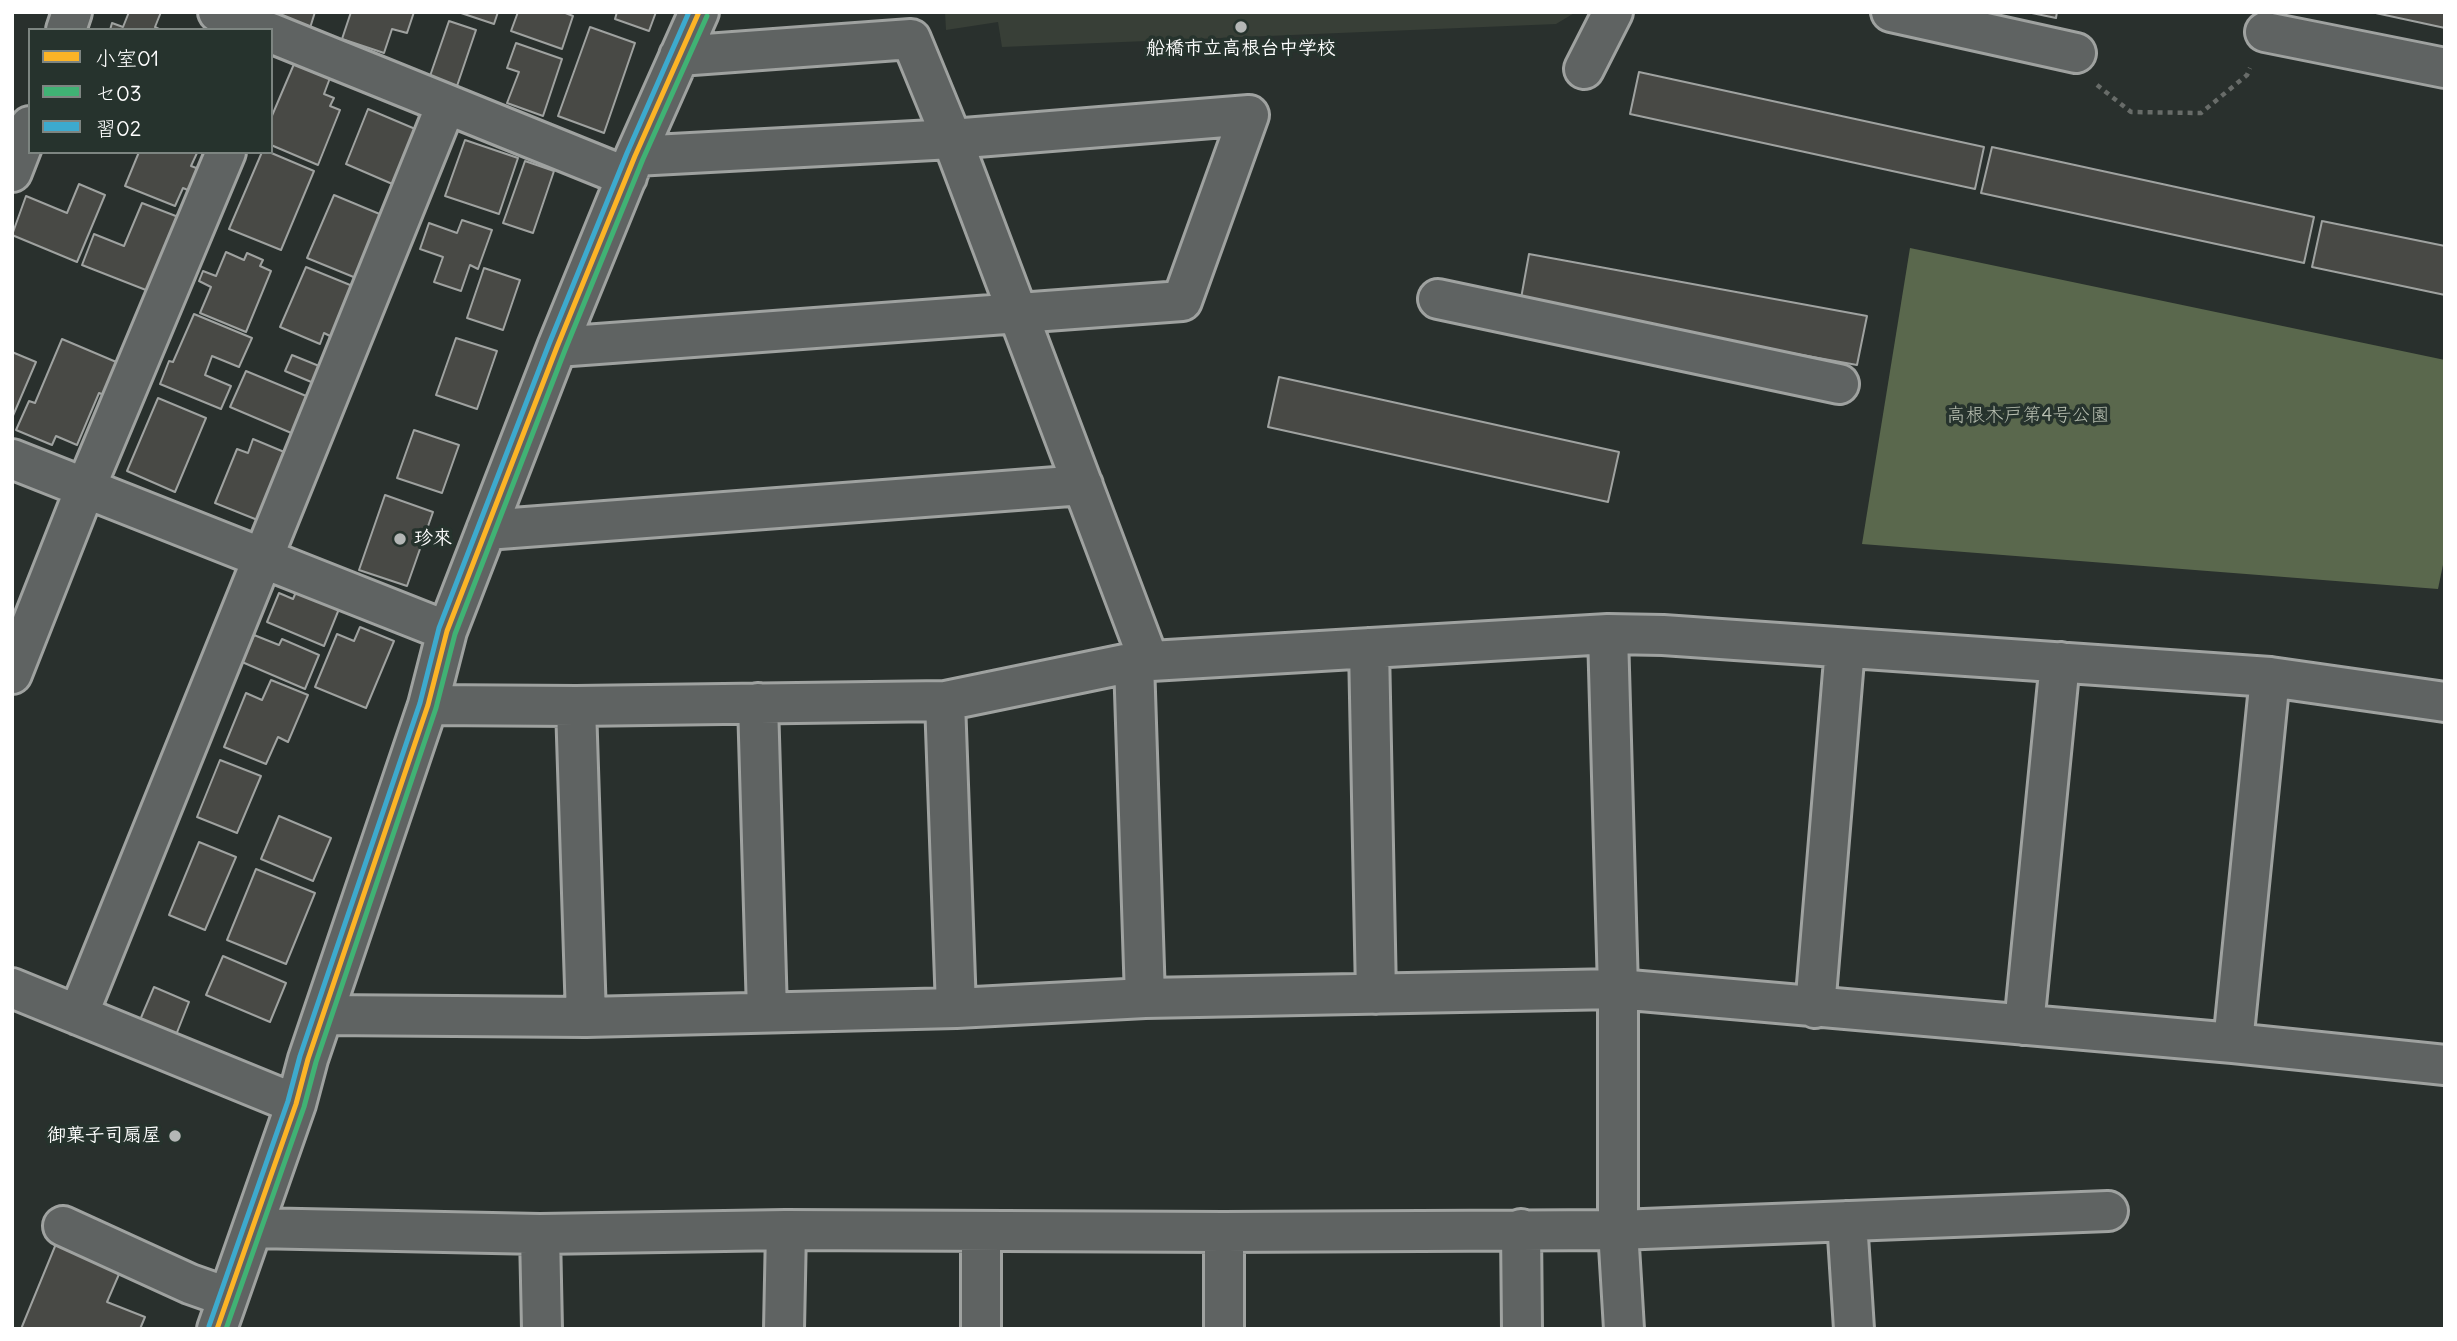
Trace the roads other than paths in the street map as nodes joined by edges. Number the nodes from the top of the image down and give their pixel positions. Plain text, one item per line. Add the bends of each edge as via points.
1 (218, 12) edge
2 (699, 12) edge
3 (1613, 12) edge
4 (1891, 12) edge
5 (254, 28) edge
6 (2265, 32) road end
7 (273, 36) edge
8 (2076, 53) road end
9 (679, 56) junction
10 (2445, 68) edge
11 (1584, 69) dead end
12 (446, 105) junction
13 (28, 131) edge
14 (952, 139) junction
15 (225, 154) edge
16 (631, 167) junction
17 (12, 172) edge
18 (1438, 299) dead end
19 (1017, 312) junction
20 (557, 347) junction
21 (1839, 384) dead end
22 (12, 459) edge
23 (1083, 485) junction
24 (85, 489) junction
25 (486, 530) junction
26 (261, 559) junction
27 (447, 631) junction
28 (1608, 634) junction
29 (1369, 648) junction
30 (1845, 648) junction
31 (1142, 662) junction
32 (2060, 662) junction
33 (12, 674) edge
34 (2270, 677) junction
35 (945, 701) junction
36 (2445, 702) edge
37 (758, 703) junction
38 (428, 705) junction
39 (576, 706) junction
40 (12, 988) edge
41 (1618, 989) junction
42 (1376, 994) junction
43 (1145, 998) junction
44 (956, 1008) junction
45 (1815, 1008) junction
46 (767, 1012) junction
47 (78, 1015) junction
48 (323, 1015) junction
49 (586, 1017) junction
50 (2024, 1025) junction
51 (2234, 1043) junction
52 (2445, 1065) edge
53 (296, 1104) junction
54 (2108, 1211) dead end
55 (1847, 1221) junction
56 (63, 1226) dead end
57 (253, 1228) junction
58 (1521, 1229) junction
59 (786, 1230) junction
60 (1618, 1230) junction
61 (981, 1232) junction
62 (1224, 1233) junction
63 (540, 1234) junction
64 (222, 1313) edge
65 (542, 1329) edge
66 (784, 1329) edge
67 (981, 1329) edge
68 (1224, 1329) edge
69 (1522, 1329) edge
70 (1624, 1329) edge
71 (1854, 1329) edge

1 - 5 street
2 - 9 street
3 - 11 street
4 - 8 street
6 - 10 street
7 - 12 street
9 - 14 street via 911,39
9 - 16 street
12 - 16 street
12 - 26 street
13 - 17 street
14 - 16 street
14 - 19 street
14 - 19 street via 1249,115 1182,301
15 - 24 street
16 - 20 street
18 - 21 street
19 - 20 street
19 - 23 street
20 - 25 street
22 - 24 street
23 - 25 street
23 - 31 street
24 - 26 street
24 - 33 street
25 - 27 street
26 - 27 street
26 - 47 street
27 - 38 street
28 - 29 street
28 - 30 street
28 - 41 street
29 - 31 street
29 - 42 street
30 - 32 street
30 - 45 street
31 - 35 street
31 - 43 street
32 - 34 street
32 - 50 street
34 - 36 street
34 - 51 street
35 - 37 street
35 - 44 street
37 - 39 street
37 - 46 street
38 - 39 street
38 - 48 street
39 - 49 street
40 - 47 street
41 - 42 street
41 - 45 street
41 - 60 street
42 - 43 street
43 - 44 street
44 - 46 street
45 - 50 street
46 - 49 street
47 - 53 street
48 - 49 street
48 - 53 street
50 - 51 street
51 - 52 street
53 - 57 street
54 - 55 street
55 - 60 street
55 - 71 street
56 - 64 street via 190,1284
57 - 63 street
57 - 64 street
58 - 60 street
58 - 62 street
58 - 69 street
59 - 61 street
59 - 63 street
59 - 66 street
60 - 70 street
61 - 62 street
61 - 67 street
62 - 68 street
63 - 65 street

